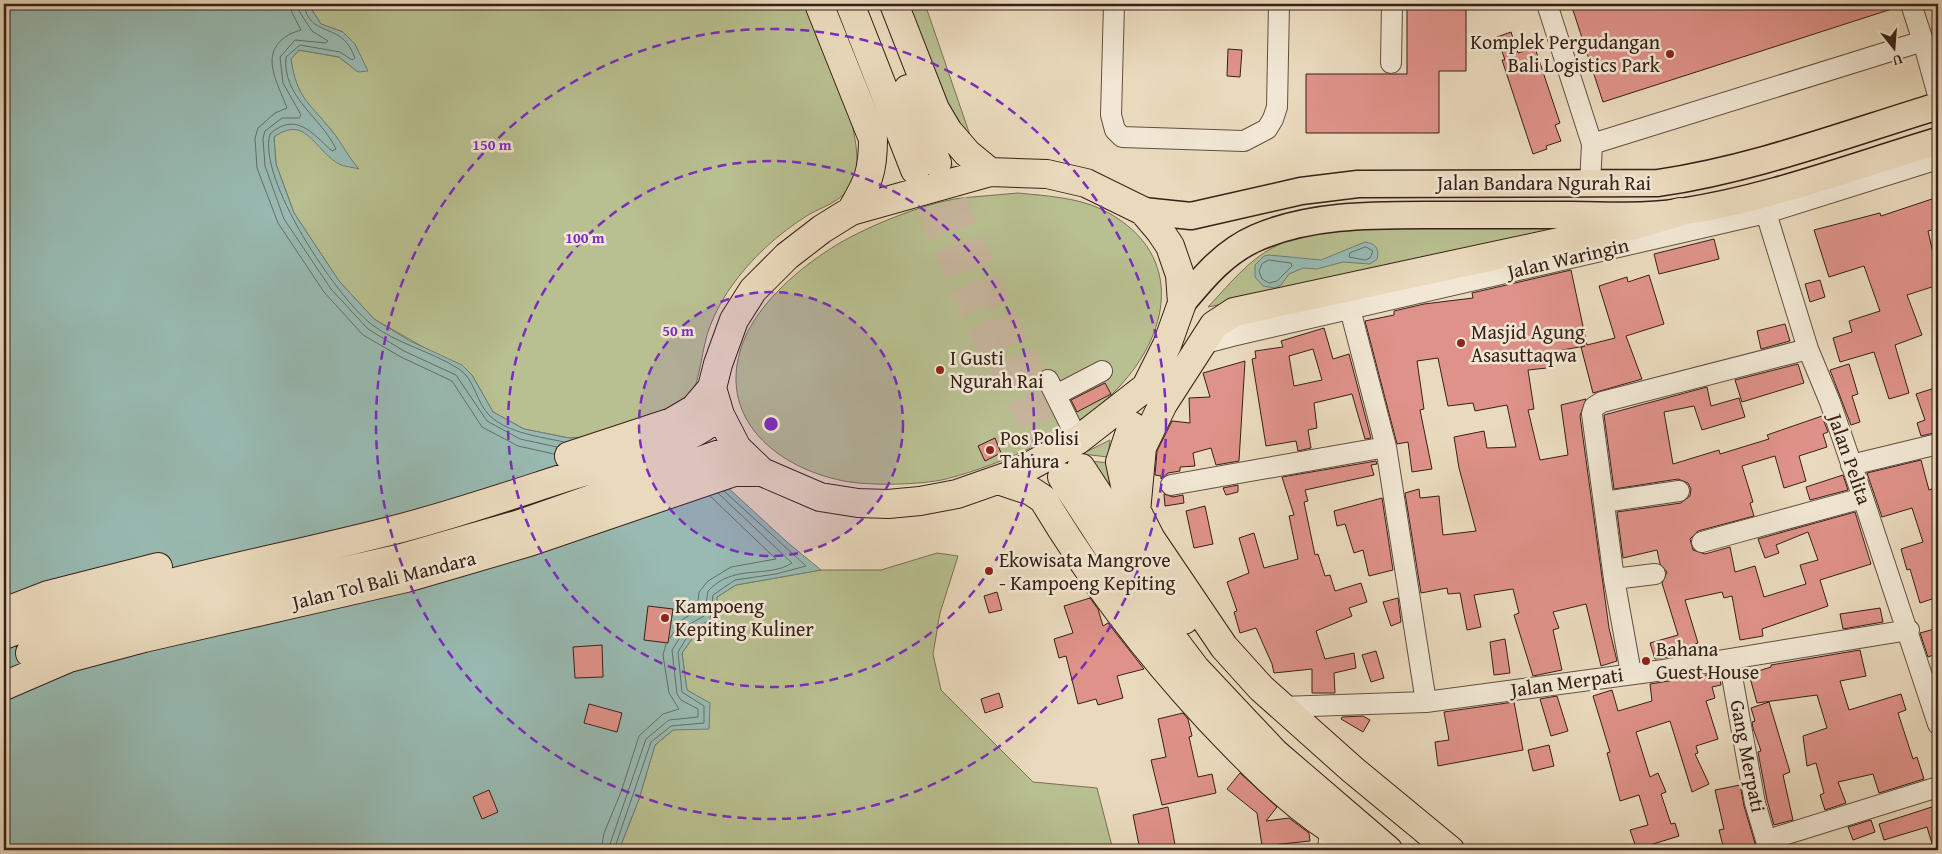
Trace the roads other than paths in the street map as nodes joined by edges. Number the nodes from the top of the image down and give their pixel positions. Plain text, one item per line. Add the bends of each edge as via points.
1 (819, 4) edge
2 (850, 4) edge
3 (875, 4) edge
4 (894, 4) edge
5 (1114, 4) edge
6 (1279, 4) edge
7 (1392, 4) edge
8 (1547, 4) edge
9 (1911, 4) edge
10 (1923, 41) junction
11 (1391, 63) dead end
12 (1938, 95) edge
13 (1938, 106) edge
14 (1938, 141) edge
15 (1592, 144) junction
16 (1938, 160) edge
17 (990, 172) junction
18 (1590, 184) junction
19 (1763, 204) junction
20 (1143, 211) junction
21 (851, 212) junction
22 (1680, 212) junction
23 (1622, 237) junction
24 (1182, 303) junction
25 (1350, 310) junction
26 (1197, 349) junction
27 (1808, 349) junction
28 (1102, 371) dead end
29 (1146, 387) junction
30 (710, 407) junction
31 (1078, 440) junction
32 (1938, 444) edge
33 (1386, 447) junction
34 (726, 459) junction
35 (1851, 465) junction
36 (998, 480) junction
37 (1171, 485) dead end
38 (1679, 491) dead end
39 (1864, 498) junction
40 (1604, 502) junction
41 (1136, 512) junction
42 (1702, 542) dead end
43 (1655, 574) dead end
44 (1614, 579) junction
45 (4, 612) edge
46 (1909, 630) junction
47 (4, 635) edge
48 (1730, 660) junction
49 (4, 664) edge
50 (1631, 673) junction
51 (4, 686) edge
52 (1426, 702) junction
53 (1282, 707) junction
54 (1938, 724) edge
55 (1938, 787) edge
56 (1329, 841) edge
57 (1773, 844) edge
58 (1365, 850) edge
59 (1388, 850) edge
60 (1436, 850) edge
61 (1450, 850) edge

1 - 21 highway via 873,139 869,181
2 - 3 highway via 926,166
4 - 17 highway via 935,108 948,131
5 - 6 street via 1114,130 1122,137 1244,141 1267,129 1277,107
7 - 11 street
8 - 15 street
9 - 10 street
10 - 12 street
10 - 15 street
13 - 18 main road, Jalan Bandara Ngurah Rai via 1694,178 1658,183
14 - 19 main road, Jalan Bandara Ngurah Rai
15 - 18 street
16 - 19 street, Jalan Waringin
17 - 20 highway via 1046,174 1086,182
17 - 21 highway
18 - 20 main road, Jalan Bandara Ngurah Rai via 1358,184 1301,191 1190,216
19 - 22 main road, Jalan Bandara Ngurah Rai
19 - 23 street, Jalan Waringin
19 - 27 street, Jalan Pelita
20 - 24 highway via 1170,246 1180,274
21 - 30 highway via 787,256 753,290 734,320 725,342
22 - 23 highway
22 - 24 main road, Jalan Bandara Ngurah Rai via 1606,216 1379,215 1328,219 1285,227 1254,238 1210,270
23 - 25 street, Jalan Waringin
23 - 26 highway via 1234,312 1214,326
24 - 29 highway via 1167,345
25 - 26 street, Jalan Waringin via 1232,336
25 - 33 street
26 - 41 highway via 1163,404 1142,447
27 - 35 street, Jalan Pelita
27 - 40 street via 1598,404 1592,414
28 - 31 street via 1052,388
29 - 31 highway
29 - 41 highway via 1120,462 1126,490
30 - 34 highway
30 - 45 highway via 485,484 387,512 48,595
30 - 47 highway via 691,436 491,502 392,530 134,593 55,615
31 - 36 highway
32 - 35 street
33 - 37 street
33 - 52 street
34 - 36 highway, Jalan Tol Bali Mandara via 740,471 762,472 820,497 858,503 920,501 957,494
34 - 49 highway, Jalan Tol Bali Mandara via 402,558 145,616 63,640
34 - 51 highway, Jalan Tol Bali Mandara via 528,542 406,578 69,658
35 - 39 street, Jalan Pelita
36 - 56 highway via 1031,491 1043,499 1110,602 1178,686 1257,771
38 - 40 street
39 - 42 street
39 - 46 street, Jalan Pelita
40 - 44 street
41 - 53 highway via 1224,647
43 - 44 street
44 - 50 street
46 - 48 street, Jalan Merpati
46 - 54 street, Jalan Pelita
48 - 50 street, Jalan Merpati
48 - 57 street, Gang Merpati via 1755,803
50 - 52 street, Jalan Merpati
52 - 53 street, Jalan Merpati
53 - 61 highway
55 - 57 street
56 - 58 highway
59 - 60 highway via 1275,753 1195,668 1133,586 1072,472 1212,656 1287,735 1337,780 1402,830

